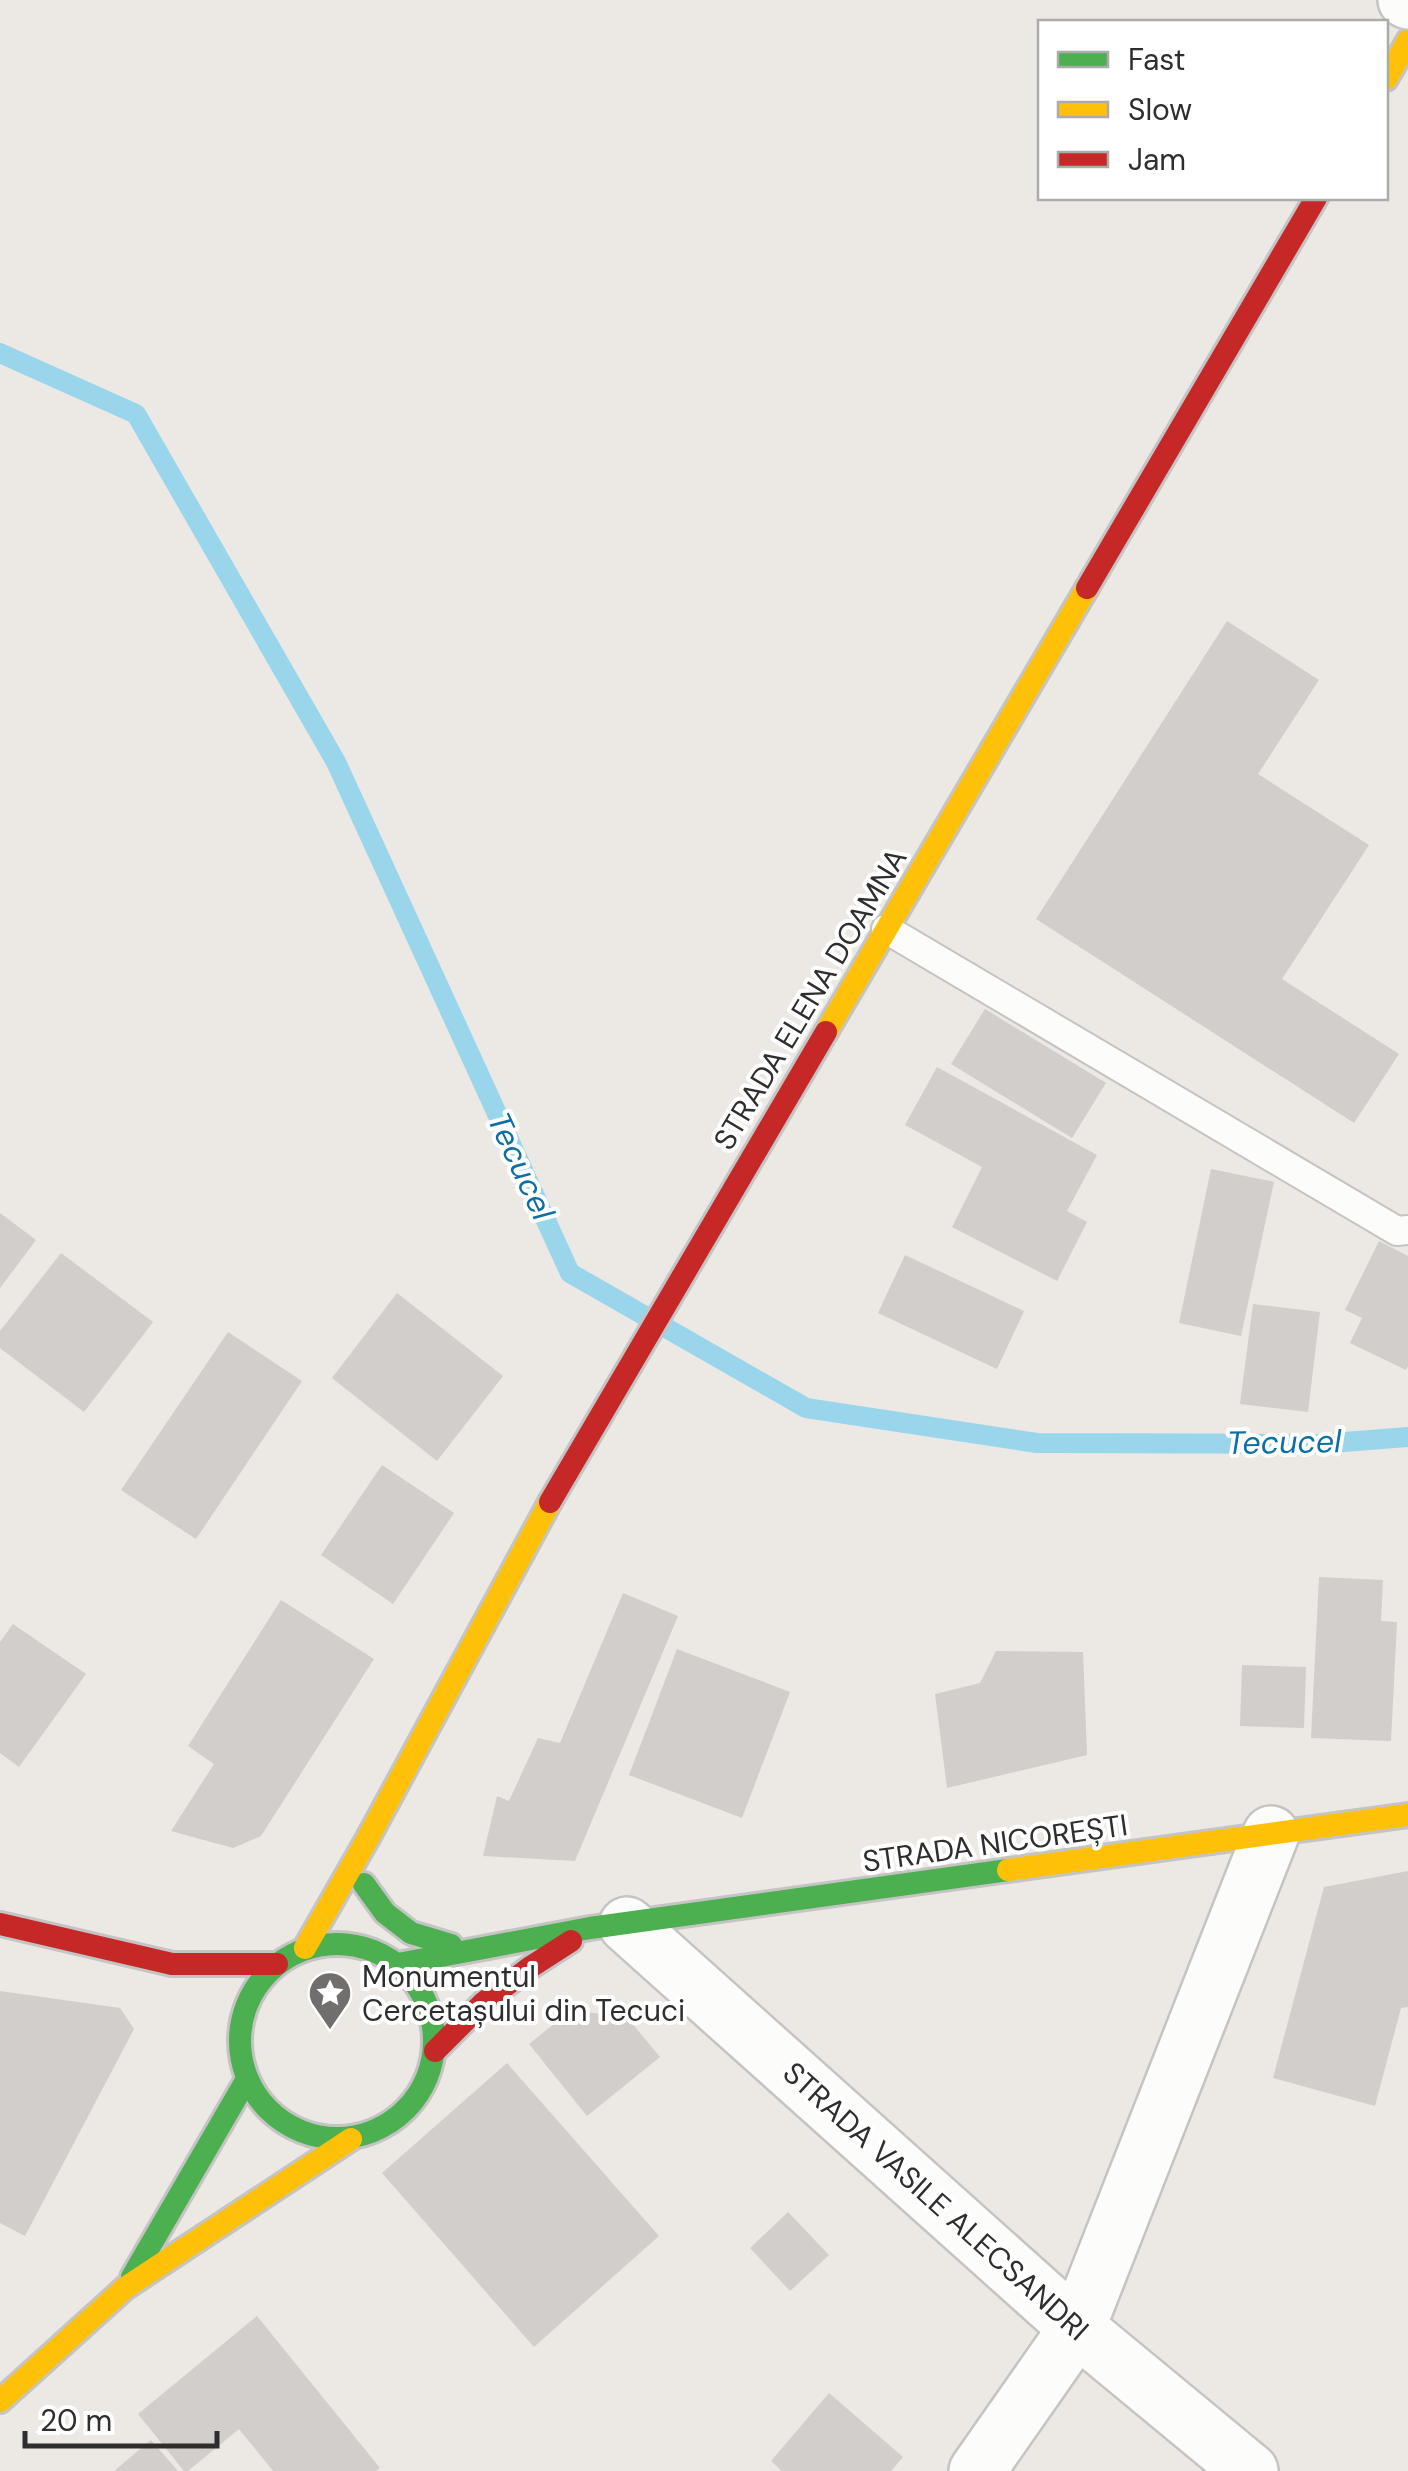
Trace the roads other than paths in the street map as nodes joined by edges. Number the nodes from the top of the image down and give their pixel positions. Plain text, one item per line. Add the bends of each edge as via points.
1 (1408, 40) edge
2 (1388, 75) edge
3 (1315, 200) edge
4 (886, 929) junction
5 (1408, 1230) edge
6 (1408, 1815) edge
7 (1271, 1834) junction
8 (368, 1838) junction
9 (364, 1884) junction
10 (0, 1924) edge
11 (609, 1926) junction
12 (305, 1948) junction
13 (369, 1948) junction
14 (468, 1951) junction
15 (172, 1964) junction
16 (277, 1964) junction
17 (398, 1964) junction
18 (203, 1988) dead end
19 (222, 2010) dead end
20 (239, 2048) junction
21 (435, 2051) junction
22 (247, 2080) junction
23 (351, 2138) junction
24 (125, 2288) junction
25 (1077, 2328) junction
26 (0, 2402) edge
27 (977, 2471) edge
28 (1250, 2471) edge

1 - 2 main road
3 - 4 main road, STRADA ELENA DOAMNA
4 - 5 lane via 1398,1231
4 - 8 main road, STRADA ELENA DOAMNA via 536,1525
6 - 7 main road, STRADA NICOREȘTI
7 - 11 main road, STRADA NICOREȘTI
7 - 25 street
8 - 9 main road, STRADA ELENA DOAMNA
8 - 12 main road, STRADA ELENA DOAMNA
9 - 13 main road, STRADA ELENA DOAMNA
9 - 14 main road via 411,1933
10 - 15 main road
11 - 14 main road, STRADA NICOREȘTI
11 - 21 main road, STRADA NICOREȘTI via 529,1968
11 - 25 street, STRADA VASILE ALECSANDRI
12 - 13 main road
12 - 16 main road
13 - 17 main road
14 - 17 main road, STRADA NICOREȘTI
15 - 16 main road
15 - 18 main road
16 - 20 main road via 242,2016
17 - 21 main road via 434,2018
19 - 20 main road
20 - 22 main road
21 - 23 main road via 426,2083 407,2110 381,2129
22 - 23 main road via 263,2106 289,2126 319,2137
22 - 24 main road
23 - 24 main road
24 - 26 main road
25 - 27 street
25 - 28 street, STRADA VASILE ALECSANDRI

